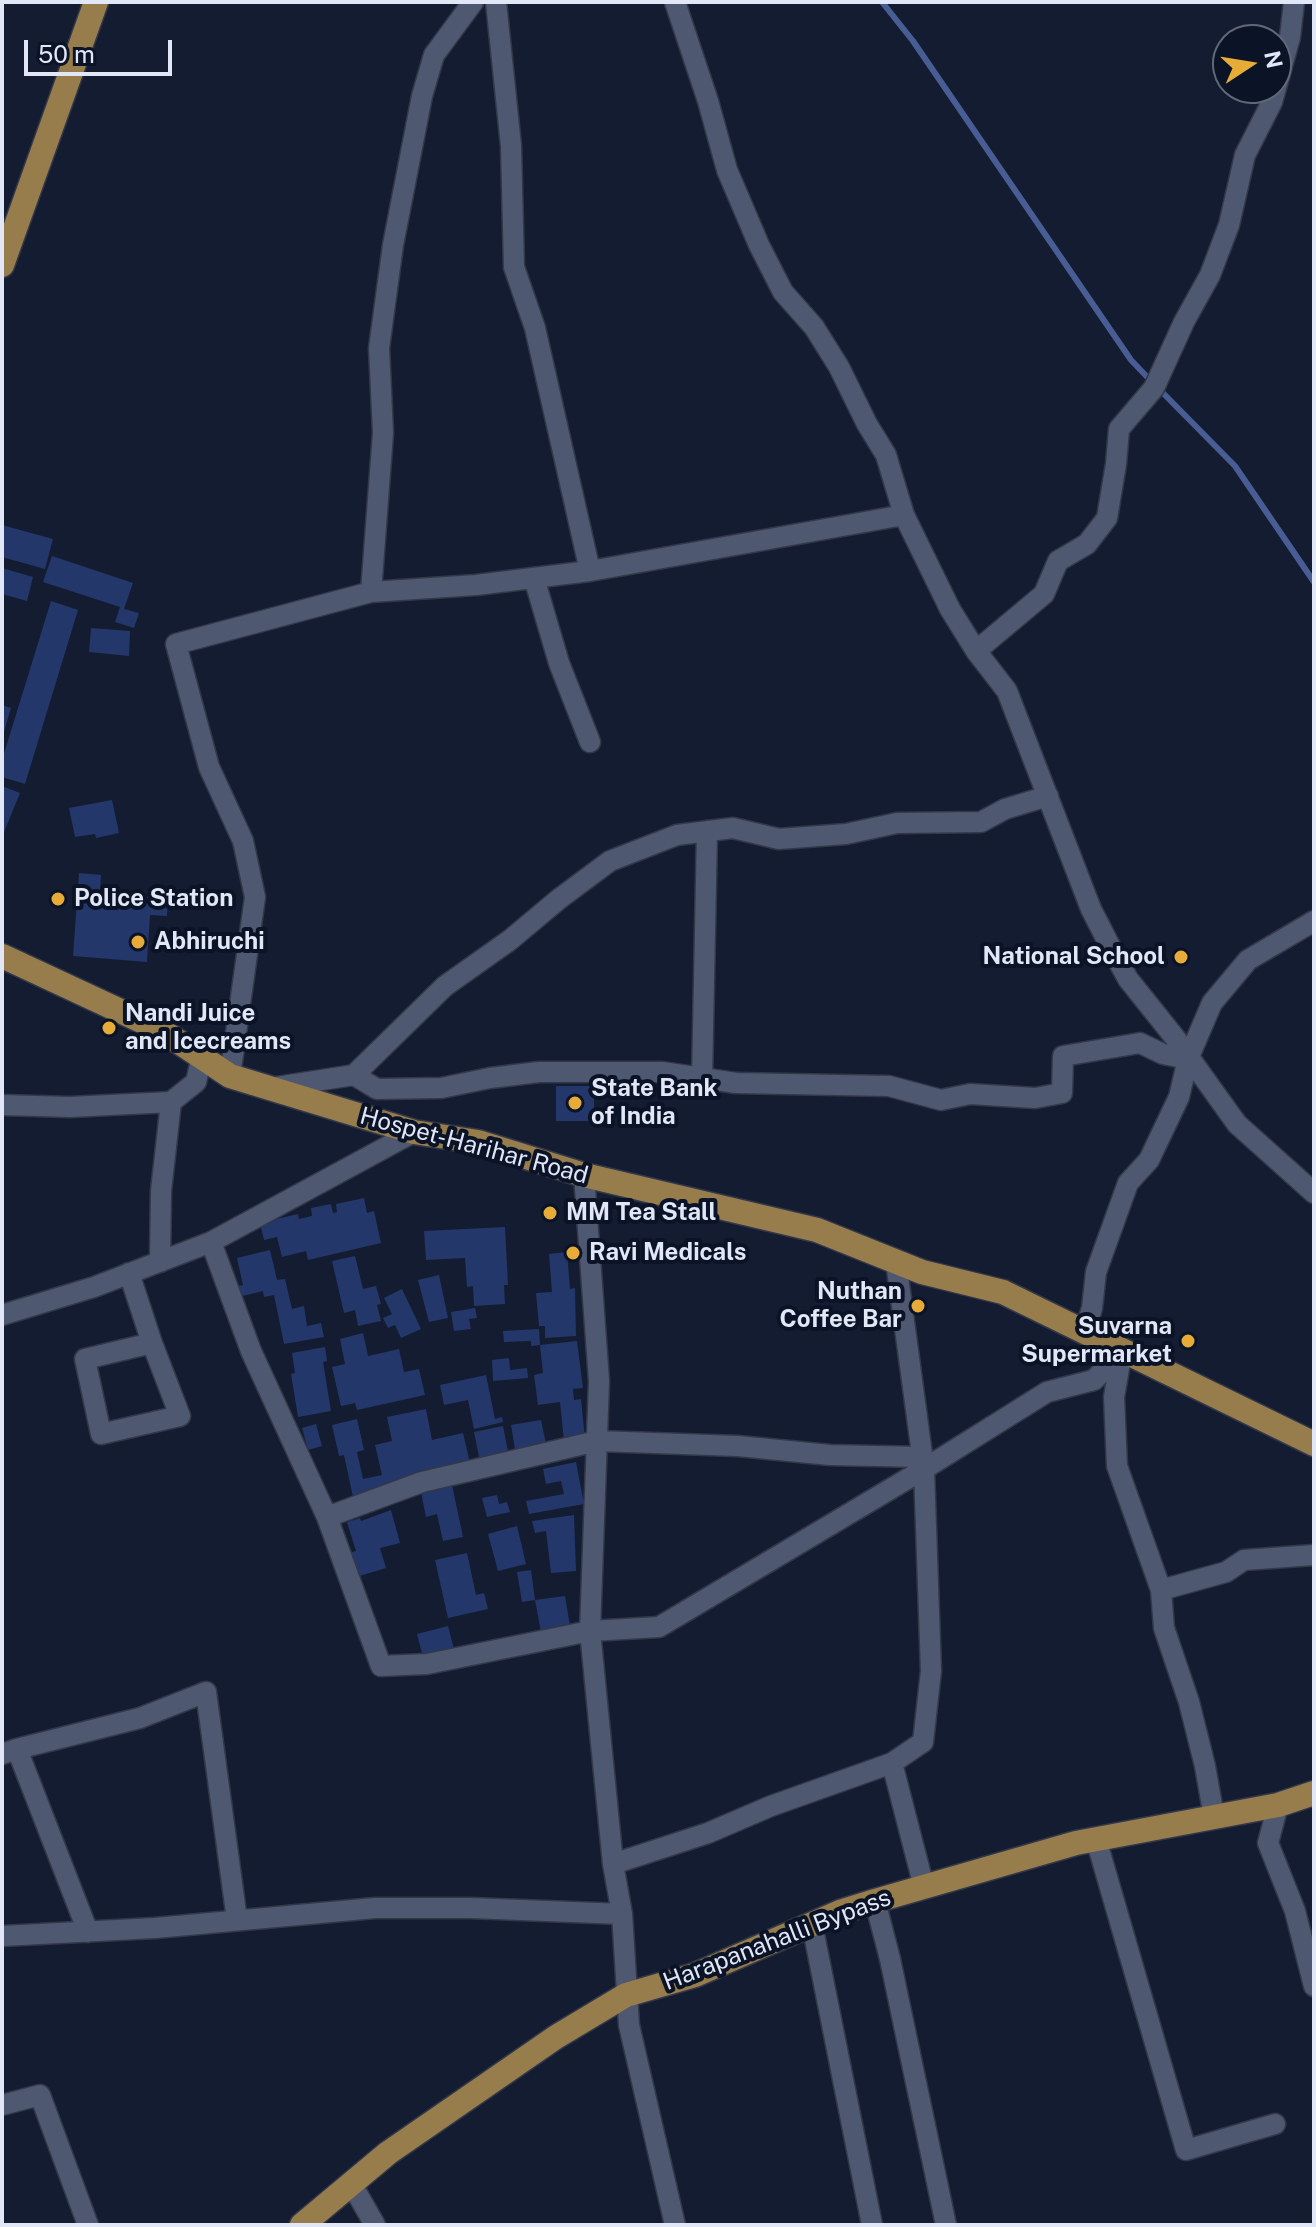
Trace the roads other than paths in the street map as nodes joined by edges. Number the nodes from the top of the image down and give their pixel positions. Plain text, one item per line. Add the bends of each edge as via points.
1 (96, 2) edge
2 (473, 2) edge
3 (496, 2) edge
4 (675, 2) edge
5 (1294, 2) edge
6 (2, 265) edge
7 (904, 515) junction
8 (590, 571) junction
9 (534, 578) junction
10 (371, 592) junction
11 (976, 651) junction
12 (590, 742) dead end
13 (1048, 796) junction
14 (707, 831) junction
15 (1314, 921) edge
16 (2, 956) edge
17 (202, 1056) junction
18 (1188, 1059) junction
19 (354, 1075) junction
20 (230, 1076) junction
21 (702, 1080) junction
22 (270, 1088) junction
23 (171, 1102) junction
24 (2, 1105) edge
25 (414, 1132) junction
26 (584, 1175) junction
27 (1314, 1193) edge
28 (211, 1242) junction
29 (160, 1262) junction
30 (896, 1262) junction
31 (129, 1273) junction
32 (2, 1315) edge
33 (1085, 1331) junction
34 (152, 1343) junction
35 (1122, 1351) junction
36 (597, 1441) junction
37 (1314, 1444) edge
38 (923, 1463) junction
39 (327, 1517) junction
40 (1314, 1555) edge
41 (1161, 1590) junction
42 (590, 1631) junction
43 (9, 1752) edge
44 (892, 1763) junction
45 (1314, 1793) edge
46 (1278, 1805) junction
47 (1214, 1817) junction
48 (1096, 1839) junction
49 (613, 1864) junction
50 (924, 1887) junction
51 (875, 1901) junction
52 (622, 1914) junction
53 (237, 1920) junction
54 (812, 1924) junction
55 (88, 1932) junction
56 (2, 1936) edge
57 (1314, 1986) edge
58 (626, 1995) junction
59 (2, 2105) edge
60 (1275, 2124) dead end
61 (351, 2183) junction
62 (88, 2225) edge
63 (302, 2225) edge
64 (375, 2225) edge
65 (675, 2225) edge
66 (872, 2225) edge
67 (946, 2225) edge

1 - 6 main road
2 - 10 street via 434,55 393,245 379,348 383,433
3 - 8 street via 511,146 514,267 535,328
4 - 7 street via 727,170 759,245 783,292 839,367 886,455
5 - 11 street via 1272,102 1245,155 1229,225 1210,275 1154,388 1119,429 1107,518 1087,544 1058,561 1044,594
7 - 8 street
7 - 11 street
8 - 9 street
9 - 10 street
9 - 12 street
10 - 20 street via 176,644 209,767 243,841 255,897
11 - 13 street via 1007,691
13 - 14 street via 981,822 897,823 846,834 779,839 733,828
13 - 18 street via 1111,948
14 - 19 street via 677,835 610,861 445,986
14 - 21 street
15 - 18 street via 1248,960 1212,1003
16 - 17 main road, Hospet-Harihar Road via 161,1030
17 - 20 main road, Hospet-Harihar Road
17 - 23 street via 196,1082
18 - 21 street via 1140,1043 1063,1056 1062,1093 1035,1098 970,1094 941,1100 889,1086
18 - 27 street via 1237,1124
18 - 33 street via 1179,1097 1149,1160 1128,1183 1096,1272
19 - 21 street via 377,1089 441,1088 539,1072 662,1072
19 - 22 street
20 - 22 main road, Hospet-Harihar Road
22 - 25 main road, Hospet-Harihar Road
23 - 24 street
23 - 29 street
25 - 26 main road, Hospet-Harihar Road via 478,1142
25 - 28 street
26 - 30 main road, Hospet-Harihar Road via 817,1230
26 - 36 street via 599,1381
28 - 29 street
28 - 39 street via 251,1351
29 - 31 street
30 - 33 main road, Hospet-Harihar Road via 1003,1292
30 - 38 street
31 - 32 street
31 - 34 street
33 - 35 main road, Hospet-Harihar Road
34 - 34 street via 180,1416 101,1434 85,1359
35 - 37 main road, Hospet-Harihar Road
35 - 38 street via 1094,1380 1047,1392
35 - 41 street via 1114,1397 1117,1466
36 - 38 street via 738,1446
36 - 39 street via 422,1482
36 - 42 street
38 - 42 street via 659,1627
38 - 44 street via 931,1671 923,1742
39 - 42 street via 381,1666 427,1664
40 - 41 street via 1244,1560 1226,1572
41 - 47 street via 1164,1628 1192,1715
42 - 49 street
43 - 53 street via 140,1718 206,1692
43 - 55 street
44 - 49 street
44 - 50 street
45 - 46 main road, Harapanahalli Bypass
46 - 47 main road, Harapanahalli Bypass
46 - 57 street via 1268,1843 1295,1911
47 - 48 main road, Harapanahalli Bypass
48 - 50 main road, Harapanahalli Bypass
48 - 60 street via 1186,2150
49 - 52 street
50 - 51 main road, Harapanahalli Bypass
51 - 54 main road, Harapanahalli Bypass
51 - 67 street
52 - 53 street via 375,1908
52 - 58 street
53 - 55 street
54 - 58 main road, Harapanahalli Bypass via 695,1975
54 - 66 street
55 - 56 street
58 - 61 main road, Harapanahalli Bypass via 504,2072
58 - 65 street
59 - 62 street via 40,2095
61 - 63 main road, Harapanahalli Bypass
61 - 64 street

